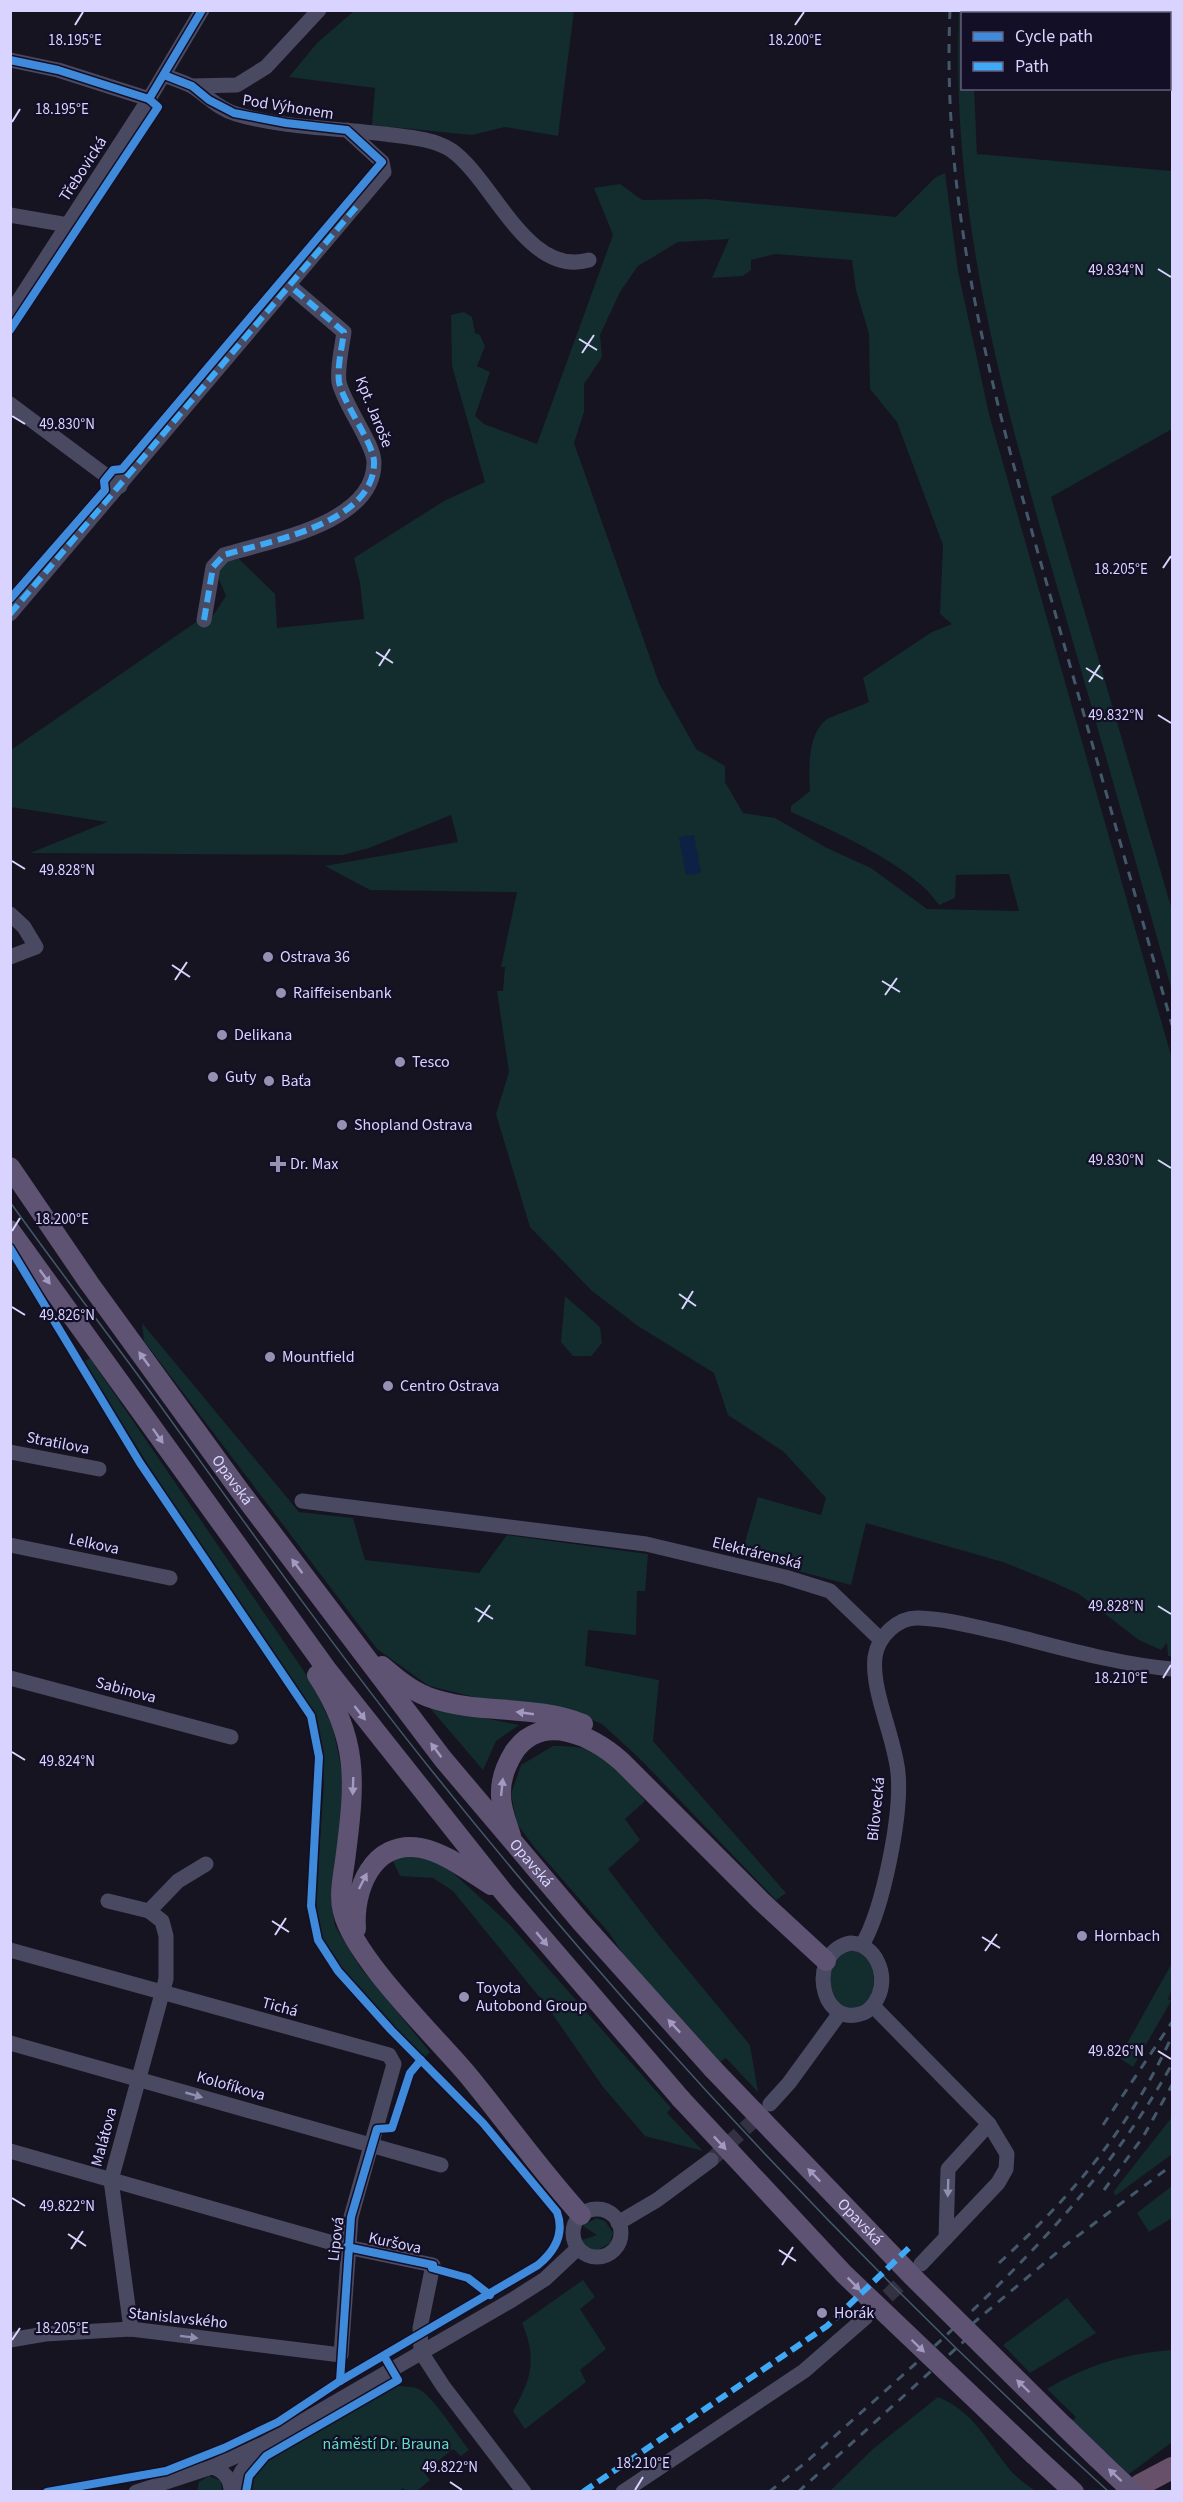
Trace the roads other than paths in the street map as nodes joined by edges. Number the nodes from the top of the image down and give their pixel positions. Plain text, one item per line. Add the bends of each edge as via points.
1 (202, 10) edge
2 (319, 10) edge
3 (10, 60) edge
4 (164, 75) junction
5 (192, 86) junction
6 (149, 99) junction
7 (347, 130) junction
8 (10, 215) edge
9 (68, 225) junction
10 (590, 260) dead end
11 (290, 286) junction
12 (10, 314) edge
13 (10, 404) edge
14 (120, 486) junction
15 (10, 614) edge
16 (204, 620) dead end
17 (10, 914) edge
18 (10, 957) edge
19 (10, 1167) edge
20 (10, 1230) edge
21 (10, 1452) edge
22 (99, 1469) dead end
23 (302, 1501) dead end
24 (10, 1545) edge
25 (170, 1578) dead end
26 (274, 1600) junction
27 (352, 1640) junction
28 (881, 1640) junction
29 (1173, 1669) edge
30 (10, 1678) edge
31 (231, 1737) dead end
32 (672, 1810) junction
33 (513, 1844) junction
34 (206, 1864) dead end
35 (505, 1894) junction
36 (108, 1901) dead end
37 (149, 1911) junction
38 (356, 1938) junction
39 (862, 1945) junction
40 (10, 1950) edge
41 (826, 1961) junction
42 (162, 1993) junction
43 (873, 2007) junction
44 (840, 2013) junction
45 (10, 2043) edge
46 (389, 2055) joint
47 (138, 2079) junction
48 (770, 2104) tunnel mouth
49 (989, 2124) junction
50 (373, 2145) junction
51 (10, 2151) edge
52 (711, 2160) tunnel mouth
53 (441, 2165) dead end
54 (111, 2180) junction
55 (581, 2215) junction
56 (618, 2223) junction
57 (946, 2238) junction
58 (347, 2247) junction
59 (578, 2248) junction
60 (921, 2264) tunnel mouth
61 (866, 2317) tunnel mouth
62 (131, 2330) junction
63 (10, 2340) edge
64 (421, 2352) junction
65 (341, 2355) joint
66 (265, 2443) junction
67 (212, 2467) junction
68 (1173, 2468) edge
69 (195, 2473) junction
70 (1137, 2488) edge
71 (516, 2489) edge
72 (1071, 2489) edge
73 (136, 2492) edge
74 (188, 2492) edge
75 (231, 2492) edge
76 (623, 2492) edge

1 - 4 street, Třebovická
2 - 5 street via 266,67 237,86
3 - 6 street via 57,70
4 - 5 street, Pod Výhonem
4 - 6 street, Třebovická
5 - 7 street, Pod Výhonem via 234,113
6 - 9 street, Třebovická
7 - 10 street, Pod Výhonem via 426,140 450,150 465,162 521,233 542,252 577,264
7 - 11 street via 381,162 384,172
8 - 9 street
9 - 12 street, Třebovická
11 - 14 street
11 - 16 street, Kpt. Jaroše via 344,332 339,382 374,461 368,485 353,505 331,522 224,555 213,567
13 - 14 street
14 - 15 street
17 - 18 street via 36,947
27 -> 19 main road, Opavská via 89,1283
20 -> 26 main road
21 - 22 street, Stratilova
23 - 28 street, Elektrárenská via 646,1544 830,1591
24 - 25 street, Lelkova
26 -> 35 main road
26 -> 38 main road via 332,1701 349,1746 354,1788 341,1898 344,1917
32 -> 27 main road via 630,1756 594,1729 564,1718 427,1696 397,1679
33 -> 27 main road, Opavská
28 - 29 street via 894,1625 915,1618 947,1620
28 - 39 street, Bílovecká via 875,1657 877,1679 898,1773 897,1794 883,1884
30 - 31 street, Sabinova
33 -> 32 main road via 501,1797 505,1769 522,1742 546,1731 574,1733 601,1745
32 - 41 main road
70 -> 33 main road, Opavská, bridge via 1097,2458 913,2277 713,2069
34 - 37 street via 178,1881
38 -> 35 main road via 355,1905 361,1883 375,1863 398,1849 430,1851
35 -> 72 main road, bridge via 681,2099 844,2274
36 - 37 street
37 - 42 street via 162,1920 166,1935 166,1979
38 - 55 main road via 371,1962
39 - 41 street via 840,1946
39 - 43 street via 874,1956 880,1974
40 - 42 street, Tichá
41 - 44 street via 825,1993
42 - 46 street, Tichá
42 - 47 street, Malátova
43 - 44 street via 857,2015
43 - 49 street
44 - 48 street
45 - 47 street, Kolofíkova
46 - 50 street, Lipová via 394,2064
47 -> 50 street, Kolofíkova
47 - 54 street, Malátova
49 -> 57 street via 948,2169
49 - 57 street via 1007,2154 1006,2169 998,2183
50 - 53 street, Kolofíkova
50 - 58 street, Lipová via 351,2217
51 - 54 street, Kuršova
52 - 56 street
54 - 58 street, Kuršova
54 - 62 street, Malátova
55 - 56 street via 601,2210
55 - 59 street via 573,2229
56 - 59 street via 620,2239 610,2253 597,2257
57 - 60 street
58 - 64 street, Kuršova via 433,2265 420,2328
58 - 65 street, Lipová
59 - 64 street via 531,2289
61 - 76 street via 804,2371
62 - 63 street, Stanislavského via 45,2334
62 -> 65 street, Stanislavského
64 - 66 street
64 - 71 street
66 - 67 street
66 - 75 street
67 - 69 street
67 - 75 street via 225,2473
68 - 70 highway
69 - 73 street
69 - 74 street

